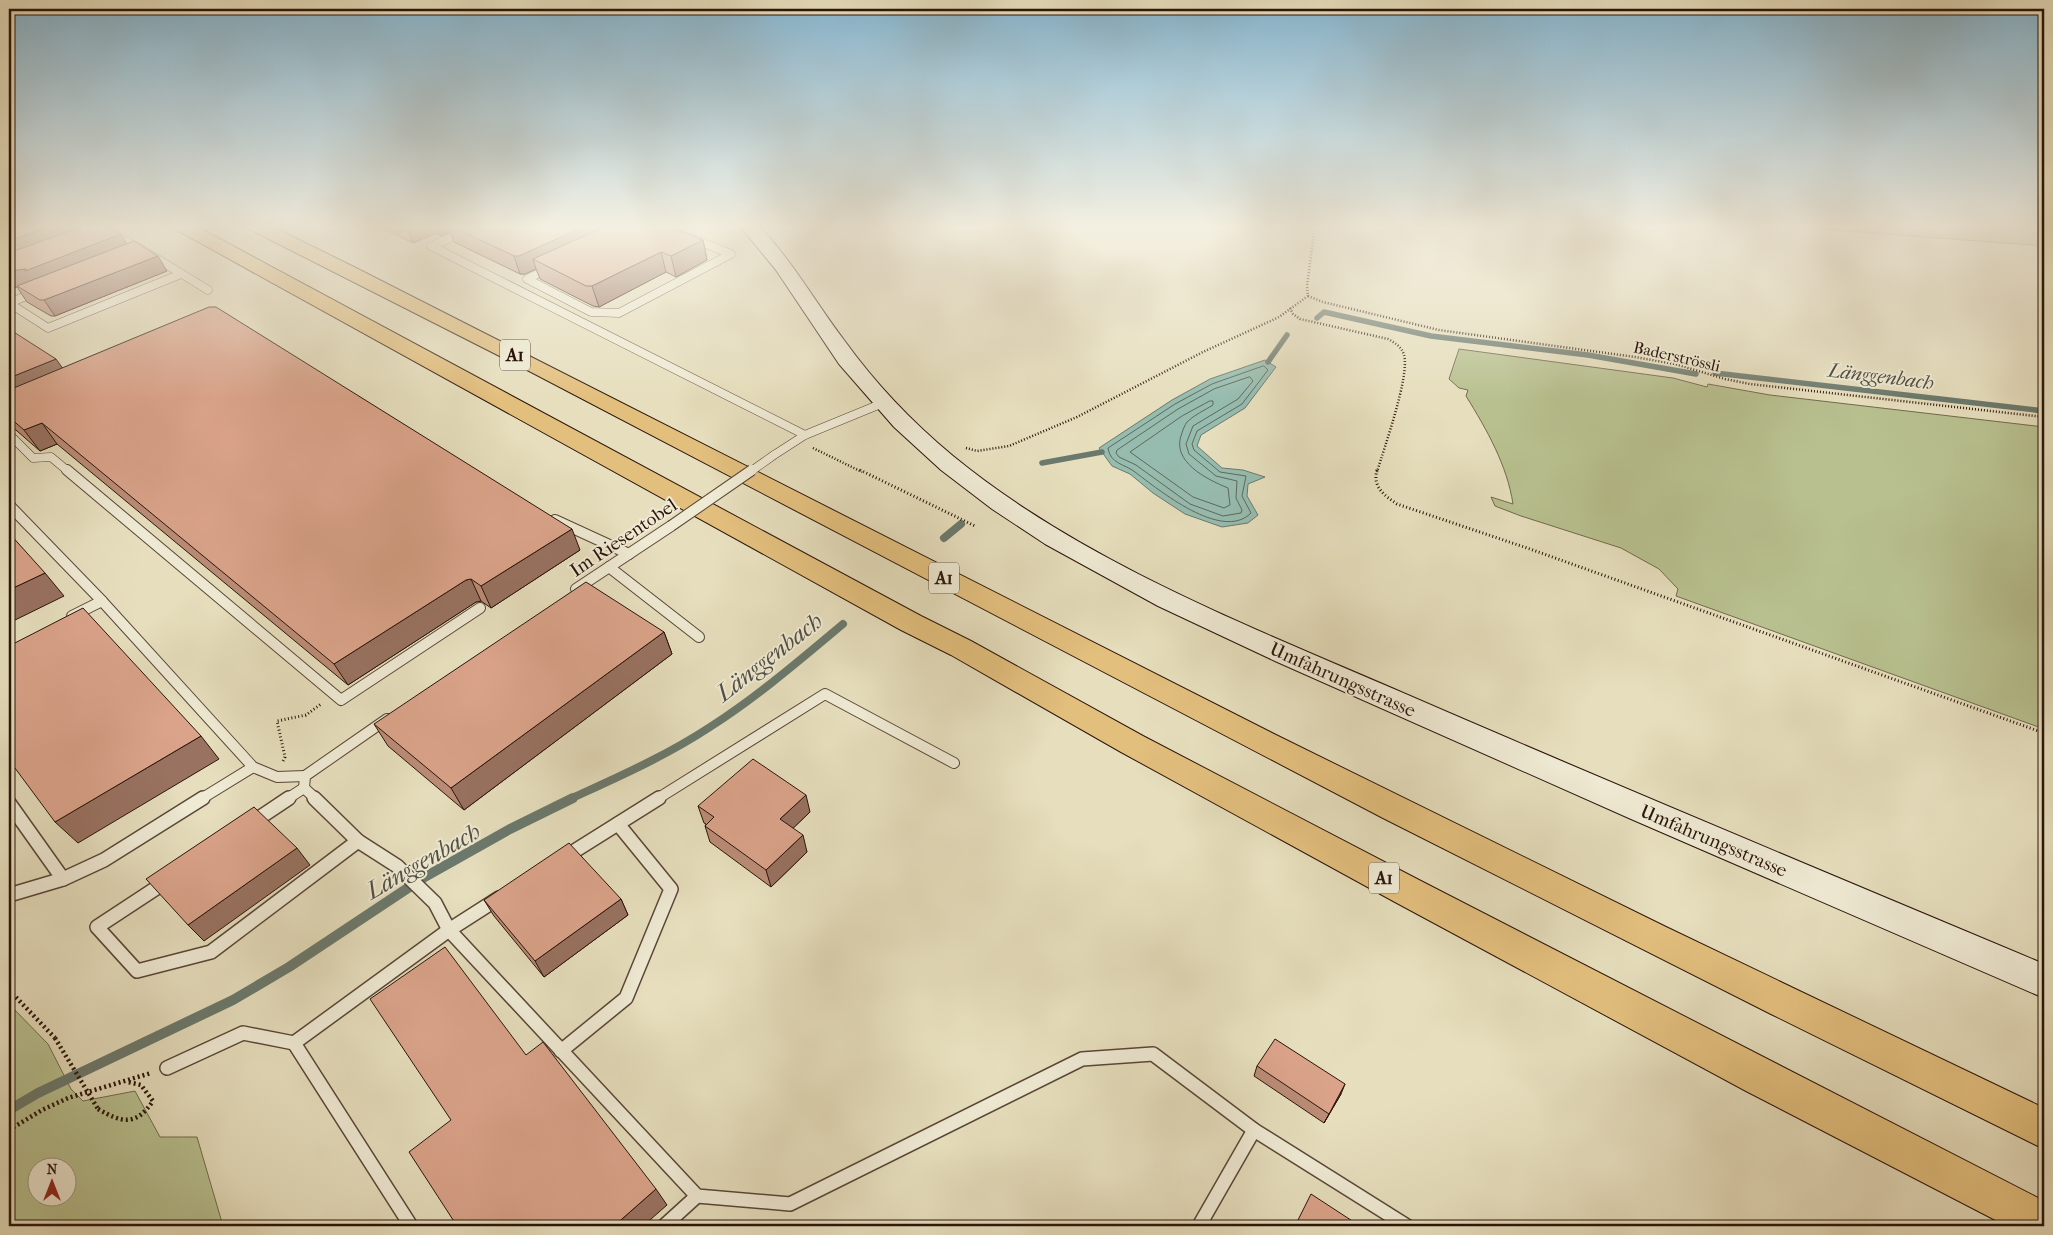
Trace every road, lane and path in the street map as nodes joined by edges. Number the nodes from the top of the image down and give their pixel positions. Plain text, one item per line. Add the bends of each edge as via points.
1 (160, 283) edge
2 (196, 283) edge
3 (286, 283) edge
4 (371, 283) edge
5 (503, 283) edge
6 (534, 283) edge
7 (677, 283) edge
8 (795, 283) edge
9 (1307, 283) edge
10 (44, 289) edge
11 (208, 290) dead end
12 (1308, 296) junction
13 (9, 303) edge
14 (1290, 308) junction
15 (883, 402) junction
16 (2044, 418) edge
17 (9, 434) edge
18 (805, 435) junction
19 (796, 440) junction
20 (960, 444) dead end
21 (9, 505) edge
22 (545, 514) edge
23 (975, 526) dead end
24 (629, 554) junction
25 (609, 567) junction
26 (569, 595) edge
27 (102, 601) junction
28 (480, 608) edge
29 (59, 622) edge
30 (699, 637) dead end
31 (334, 695) junction
32 (399, 710) edge
33 (2044, 733) edge
34 (954, 763) dead end
35 (253, 767) junction
36 (277, 777) junction
37 (305, 782) junction
38 (9, 804) edge
39 (618, 824) junction
40 (246, 827) edge
41 (358, 841) junction
42 (550, 866) edge
43 (180, 872) edge
44 (63, 879) junction
45 (508, 893) edge
46 (9, 895) edge
47 (449, 930) junction
48 (2044, 981) edge
49 (9, 990) edge
50 (294, 1042) junction
51 (561, 1051) junction
52 (167, 1068) joint
53 (128, 1082) junction
54 (9, 1130) edge
55 (1254, 1130) junction
56 (2044, 1130) edge
57 (697, 1196) junction
58 (2044, 1223) edge
59 (411, 1226) edge
60 (664, 1226) edge
61 (1199, 1226) edge
62 (1407, 1226) edge

1 - 13 lane via 48,328
2 - 11 lane
3 - 58 highway, A1 via 1184,772 1760,1077
4 - 56 highway, A1 via 1416,819
5 - 18 lane
6 - 7 lane via 591,312 619,313
8 - 15 main road, Umfahrungsstrasse via 837,346
9 - 12 path
10 - 13 lane
12 - 14 path
12 - 16 path, Baderströssli via 1439,330 1675,364 1737,382
14 - 20 path via 1279,317 1077,417 1009,446 977,452
14 - 33 path via 1300,319 1388,339 1405,354 1406,372 1375,477 1376,487 1397,504
15 - 18 lane, Im Riesentobel
15 - 48 main road, Umfahrungsstrasse via 930,448 986,492 1072,547 1174,602 1488,743
17 - 31 lane via 33,458 51,457
18 - 19 lane, Im Riesentobel
19 - 23 path
19 - 24 lane, Im Riesentobel, bridge
21 - 27 lane
22 - 24 lane
24 - 25 lane, Im Riesentobel
25 - 26 lane, Im Riesentobel
25 - 30 lane
27 - 29 lane
27 - 35 lane
28 - 31 lane via 340,700
31 - 36 path via 306,715 277,721 284,757
32 - 37 lane
34 - 39 lane via 826,694
35 - 36 lane
35 - 44 lane via 104,860
36 - 37 lane
37 - 40 lane
37 - 41 lane
38 - 44 lane
39 - 42 lane
39 - 51 lane via 672,889 626,998
41 - 43 lane via 212,952 137,972 98,927
41 - 47 lane via 397,866 435,903
44 - 46 lane
45 - 47 lane
47 - 50 lane
47 - 51 lane
49 - 53 path, bridge via 55,1038 98,1109 115,1120 132,1121 146,1114 154,1101 141,1085
50 - 52 lane via 243,1033
50 - 59 lane
51 - 57 lane
52 - 53 path
53 - 54 path via 76,1095
55 - 57 lane via 1153,1054 1082,1059 790,1204
55 - 61 lane
55 - 62 lane
57 - 60 lane

